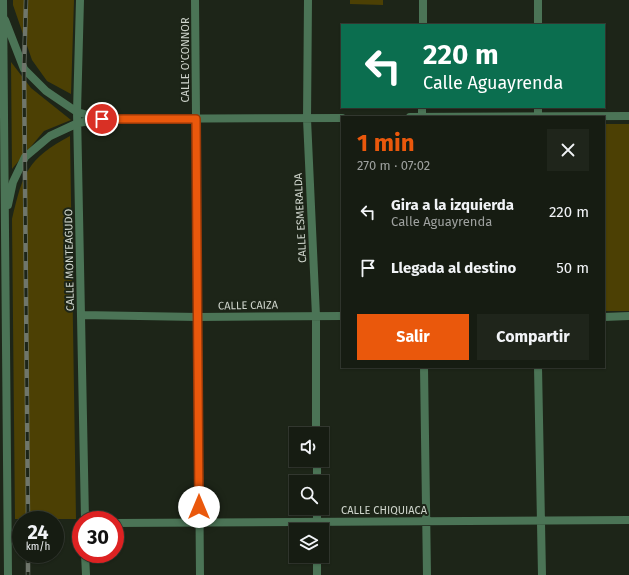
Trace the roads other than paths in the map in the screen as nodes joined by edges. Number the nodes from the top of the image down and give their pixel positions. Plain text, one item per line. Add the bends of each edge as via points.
1 (3, 0) edge
2 (80, 0) edge
3 (195, 0) edge
4 (308, 0) edge
5 (423, 0) edge
6 (538, 0) edge
7 (1, 9) edge
8 (423, 24) edge
9 (538, 24) edge
10 (538, 111) edge
11 (78, 112) junction
12 (441, 116) edge
13 (629, 116) edge
14 (341, 118) edge
15 (102, 119) junction
16 (196, 119) junction
17 (307, 119) junction
18 (78, 123) junction
19 (5, 220) junction
20 (81, 315) junction
21 (316, 316) junction
22 (341, 316) edge
23 (629, 316) edge
24 (198, 317) junction
25 (605, 317) edge
26 (424, 368) edge
27 (538, 368) edge
28 (316, 427) edge
29 (85, 511) edge
30 (629, 520) edge
31 (426, 521) junction
32 (541, 521) junction
33 (124, 523) edge
34 (200, 523) junction
35 (289, 525) edge
36 (329, 525) edge
37 (85, 563) edge
38 (317, 563) edge
39 (8, 575) edge
40 (86, 575) edge
41 (200, 575) edge
42 (317, 575) edge
43 (427, 575) edge
44 (542, 575) edge

1 - 7 street
2 - 11 street, CALLE MONTEAGUDO
3 - 16 street, CALLE O'CONNOR
4 - 17 street, CALLE ESMERALDA
5 - 8 street
6 - 9 street
7 - 11 street via 24,69 46,92
7 - 19 street
10 - 12 street
10 - 13 street
11 - 15 street
11 - 18 street, CALLE MONTEAGUDO
14 - 17 street
15 - 16 street
15 - 18 street
16 - 17 street
16 - 24 street, CALLE O'CONNOR
17 - 21 street, CALLE ESMERALDA
18 - 19 street via 50,136 25,158 13,182
18 - 20 street, CALLE MONTEAGUDO
19 - 39 street
20 - 24 street, CALLE CAIZA
20 - 29 street, CALLE MONTEAGUDO
21 - 22 street, CALLE CAIZA
21 - 24 street, CALLE CAIZA
21 - 28 street, CALLE ESMERALDA
23 - 25 street
24 - 34 street, CALLE O'CONNOR
26 - 31 street
27 - 32 street
30 - 32 street, CALLE CHIQUIACA
31 - 32 street, CALLE CHIQUIACA
31 - 36 street, CALLE CHIQUIACA
31 - 43 street
32 - 44 street
33 - 34 street, CALLE CHIQUIACA
34 - 35 street, CALLE CHIQUIACA
34 - 41 street, CALLE O'CONNOR
37 - 40 street
38 - 42 street

